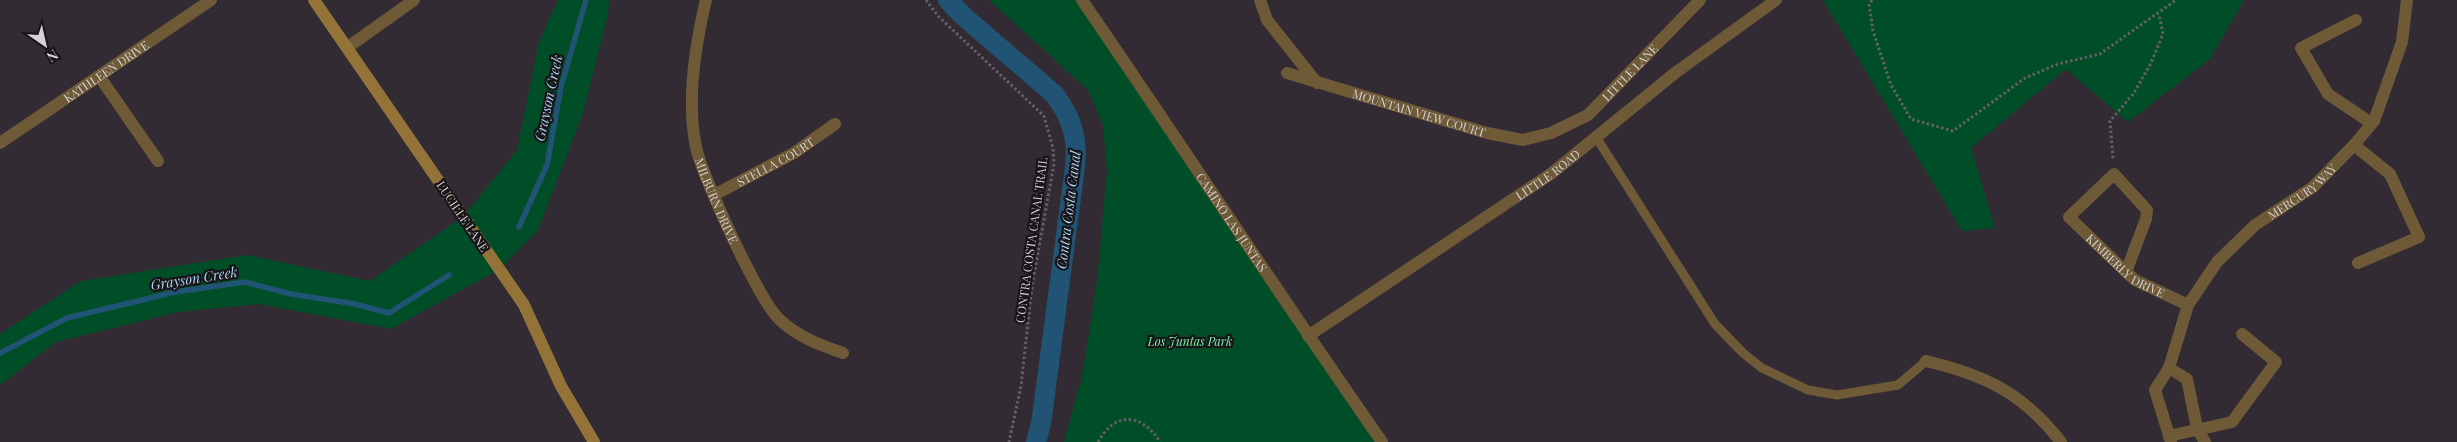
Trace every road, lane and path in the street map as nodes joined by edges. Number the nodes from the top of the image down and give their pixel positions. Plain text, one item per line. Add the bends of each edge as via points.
1 (211, 0) edge
2 (314, 0) edge
3 (414, 0) edge
4 (706, 0) edge
5 (926, 0) edge
6 (1082, 0) edge
7 (1260, 0) edge
8 (1700, 0) edge
9 (1776, 0) edge
10 (1872, 0) edge
11 (2176, 0) edge
12 (2408, 0) edge
13 (2159, 14) junction
14 (2356, 20) dead end
15 (348, 47) junction
16 (1287, 73) dead end
17 (99, 76) junction
18 (1316, 83) junction
19 (2372, 123) junction
20 (835, 124) dead end
21 (1551, 133) joint
22 (1596, 138) junction
23 (0, 143) edge
24 (2354, 145) junction
25 (158, 161) dead end
26 (2114, 174) junction
27 (714, 194) junction
28 (2358, 263) dead end
29 (2126, 272) junction
30 (2188, 305) junction
31 (2242, 334) dead end
32 (1308, 336) junction
33 (843, 353) dead end
34 (1926, 361) joint
35 (2169, 368) junction
36 (2197, 428) junction
37 (2170, 439) edge
38 (594, 442) edge
39 (1009, 442) edge
40 (1098, 442) edge
41 (1160, 442) edge
42 (1382, 442) edge
43 (2061, 442) edge
44 (2205, 442) edge

1 - 17 street, KATHLEEN DRIVE
2 - 15 street, LUCILLE LANE
3 - 15 street
4 - 27 street, MILBURN DRIVE via 695,62 692,116 696,148
5 - 39 path, CONTRA COSTA CANAL TRAIL via 1044,116 1053,148 1054,164 1032,286 1022,386
6 - 32 street, CAMINO LAS JUNTAS
7 - 18 street via 1267,20
8 - 21 street, LITTLE LANE via 1588,115
9 - 22 street, LITTLE ROAD via 1675,73
10 - 13 path via 1869,4 1873,31 1891,85 1911,119 1953,131 2025,78 2058,64 2100,54
11 - 13 path
12 - 19 street, MERCURY WAY via 2402,42
13 - 26 path via 2163,34 2151,62 2134,93 2110,121
14 - 19 street via 2301,48 2328,94
15 - 38 street, LUCILLE LANE via 524,304 561,386
16 - 18 street, MOUNTAIN VIEW COURT
17 - 23 street, KATHLEEN DRIVE
17 - 25 street
18 - 21 street, MOUNTAIN VIEW COURT via 1487,133 1523,140
19 - 24 street, MERCURY WAY
20 - 27 street, STELLA COURT via 794,153
22 - 32 street, LITTLE ROAD via 1552,173
22 - 34 lane via 1715,324 1762,368 1808,390 1837,395 1898,385
24 - 28 street via 2390,174 2419,237
24 - 30 street, MERCURY WAY via 2313,187 2255,225 2217,262
26 - 29 street via 2147,210
26 - 29 street, KIMBERLY DRIVE via 2069,217
27 - 33 street, MILBURN DRIVE via 757,287 778,319 806,340
29 - 30 street, KIMBERLY DRIVE via 2135,280
30 - 35 street, MERCURY WAY
31 - 36 street via 2276,362 2232,422
32 - 42 street, CAMINO LAS JUNTAS
34 - 43 street via 1965,370 2006,389 2046,423
35 - 36 street via 2187,379
35 - 37 street, MERCURY WAY via 2155,390
36 - 37 street
36 - 44 street
40 - 41 path via 1105,430 1123,419 1142,421

